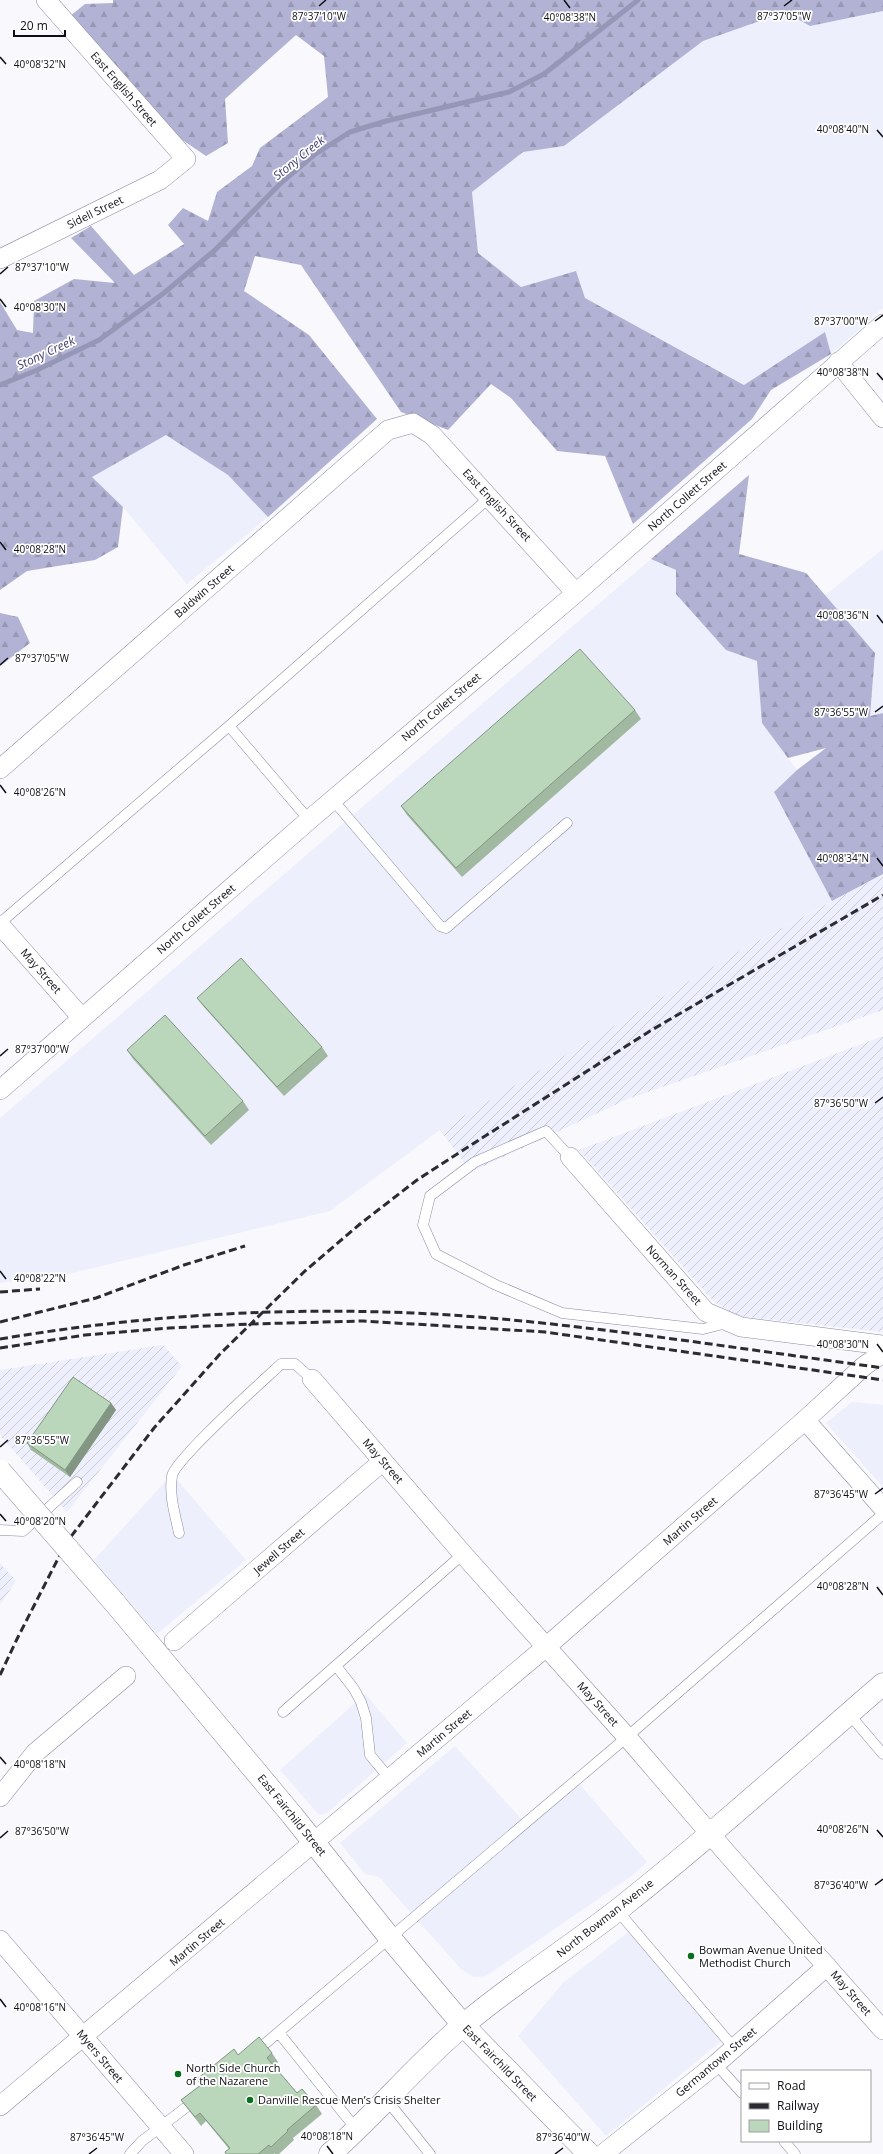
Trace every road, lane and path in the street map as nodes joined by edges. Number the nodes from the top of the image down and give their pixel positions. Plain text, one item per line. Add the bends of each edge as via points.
1 (46, 0) edge
2 (186, 159) joint
3 (0, 259) edge
4 (883, 324) edge
5 (838, 362) junction
6 (883, 418) edge
7 (413, 423) joint
8 (490, 497) junction
9 (576, 593) junction
10 (229, 726) junction
11 (0, 769) edge
12 (333, 800) junction
13 (309, 820) junction
14 (567, 823) dead end
15 (0, 924) edge
16 (82, 1018) junction
17 (0, 1090) edge
18 (570, 1157) joint
19 (731, 1322) junction
20 (883, 1346) edge
21 (883, 1353) edge
22 (312, 1379) joint
23 (805, 1420) junction
24 (383, 1461) junction
25 (0, 1471) edge
26 (77, 1482) dead end
27 (883, 1508) edge
28 (883, 1514) edge
29 (0, 1530) edge
30 (179, 1533) dead end
31 (463, 1554) junction
32 (174, 1641) dead end
33 (546, 1646) junction
34 (337, 1667) junction
35 (126, 1676) dead end
36 (883, 1684) edge
37 (283, 1712) dead end
38 (849, 1714) junction
39 (627, 1737) junction
40 (883, 1754) edge
41 (390, 1779) junction
42 (0, 1797) edge
43 (711, 1835) junction
44 (315, 1843) junction
45 (617, 1910) junction
46 (390, 1938) junction
47 (0, 1940) edge
48 (827, 1966) junction
49 (463, 2025) junction
50 (883, 2030) edge
51 (279, 2033) junction
52 (84, 2036) junction
53 (734, 2048) junction
54 (249, 2058) edge
55 (716, 2064) junction
56 (206, 2092) edge
57 (741, 2093) edge
58 (386, 2098) junction
59 (0, 2106) edge
60 (161, 2128) junction
61 (357, 2130) junction
62 (785, 2142) edge
63 (130, 2154) edge
64 (184, 2154) edge
65 (330, 2154) edge
66 (430, 2154) edge
67 (589, 2154) edge
68 (603, 2154) edge
69 (795, 2154) edge

1 - 2 street, East English Street
2 - 3 street, Sidell Street via 160,180
4 - 5 street, North Collett Street
5 - 6 street
5 - 9 street, North Collett Street
7 - 8 street, East English Street via 432,435
7 - 11 street, Baldwin Street via 388,430
8 - 9 street, East English Street
8 - 10 lane
9 - 12 street, North Collett Street
10 - 13 lane
10 - 15 lane
12 - 13 street, North Collett Street
12 - 14 lane via 440,926 446,928
13 - 16 street, North Collett Street
15 - 16 street, May Street
16 - 17 street, North Collett Street
18 - 19 street, Norman Street via 706,1312
18 - 19 lane via 546,1131 475,1162 430,1196 423,1225 436,1254 496,1285 562,1313 703,1329
19 - 20 street, Norman Street via 742,1327
21 - 23 street, Martin Street via 864,1366
22 - 24 street, May Street
22 - 30 lane via 295,1364 281,1364 187,1453 172,1474 171,1498
23 - 27 street
23 - 33 street, Martin Street
24 - 31 street, May Street
24 - 32 street, Jewell Street
25 - 44 street, East Fairchild Street, bridge via 114,1602
26 - 29 lane via 23,1531
28 - 39 lane
31 - 33 street, May Street
31 - 34 lane
33 - 39 street, May Street
33 - 41 street, Martin Street
34 - 37 lane
34 - 41 lane via 361,1702 366,1718 370,1755
35 - 42 street via 35,1752
36 - 38 street, North Bowman Avenue
38 - 40 lane
38 - 43 street, North Bowman Avenue
39 - 43 street, May Street
39 - 46 lane
41 - 44 street, Martin Street
43 - 45 street, North Bowman Avenue
43 - 48 street, May Street
44 - 46 street, East Fairchild Street
44 - 52 street, Martin Street
45 - 49 street, North Bowman Avenue
45 - 53 lane
46 - 49 street, East Fairchild Street
46 - 51 lane
47 - 52 street, Myers Street
48 - 50 street, May Street
48 - 53 street, Germantown Street
49 - 58 street, North Bowman Avenue via 423,2060
49 - 67 street, East Fairchild Street
51 - 54 lane
51 - 61 lane
52 - 59 street, Martin Street
52 - 60 street, Myers Street
53 - 55 street, Germantown Street
55 - 57 lane
55 - 68 street, Germantown Street
56 - 60 lane
58 - 61 street, North Bowman Avenue
58 - 66 lane
60 - 63 lane via 142,2141
60 - 64 street, Myers Street
61 - 65 street, North Bowman Avenue
62 - 69 lane

